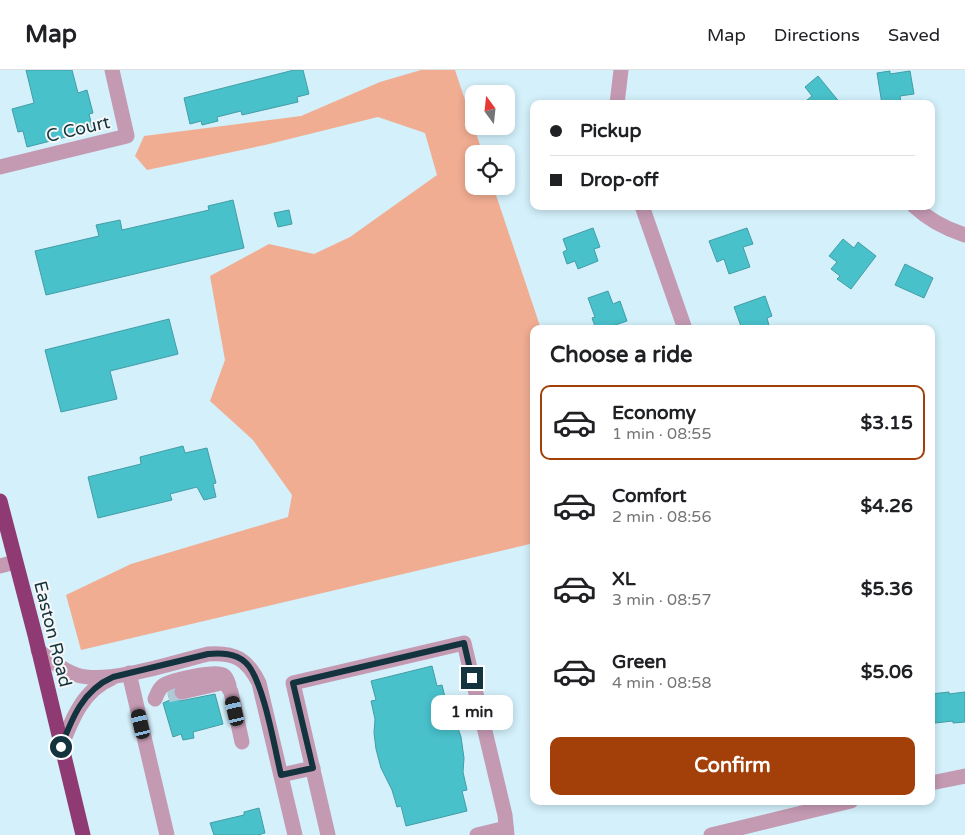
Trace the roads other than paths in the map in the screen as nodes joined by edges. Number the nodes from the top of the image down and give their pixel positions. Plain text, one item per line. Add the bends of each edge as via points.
1 (112, 70) edge
2 (621, 70) edge
3 (617, 100) edge
4 (0, 167) edge
5 (643, 210) edge
6 (919, 210) edge
7 (965, 235) edge
8 (684, 325) edge
9 (0, 501) edge
10 (7, 564) edge
11 (38, 650) junction
12 (130, 673) junction
13 (113, 677) junction
14 (229, 686) junction
15 (168, 695) junction
16 (137, 705) junction
17 (242, 742) dead end
18 (61, 747) junction
19 (313, 768) junction
20 (281, 775) junction
21 (965, 776) edge
22 (935, 782) edge
23 (831, 805) edge
24 (507, 832) edge
25 (83, 835) edge
26 (167, 835) edge
27 (295, 835) edge
28 (328, 835) edge
29 (477, 835) edge
30 (713, 835) edge

1 - 4 street, C Court via 127,136
2 - 3 street
5 - 8 street
6 - 7 street via 934,222
9 - 10 highway, Easton Road
10 - 11 highway, Easton Road
11 - 13 street via 75,675
11 - 18 highway, Easton Road
12 - 13 street
12 - 16 street
12 - 20 street via 208,654 221,653 245,662 259,683
13 - 18 street via 89,692 78,708
14 - 15 street via 221,683
14 - 15 street via 223,675 213,673 166,684 160,689
14 - 17 street
15 - 16 street
16 - 26 street
18 - 25 highway, Easton Road
19 - 20 street
19 - 24 street via 293,683 464,643
19 - 28 street
20 - 27 street
21 - 22 street
23 - 30 street
24 - 29 street

